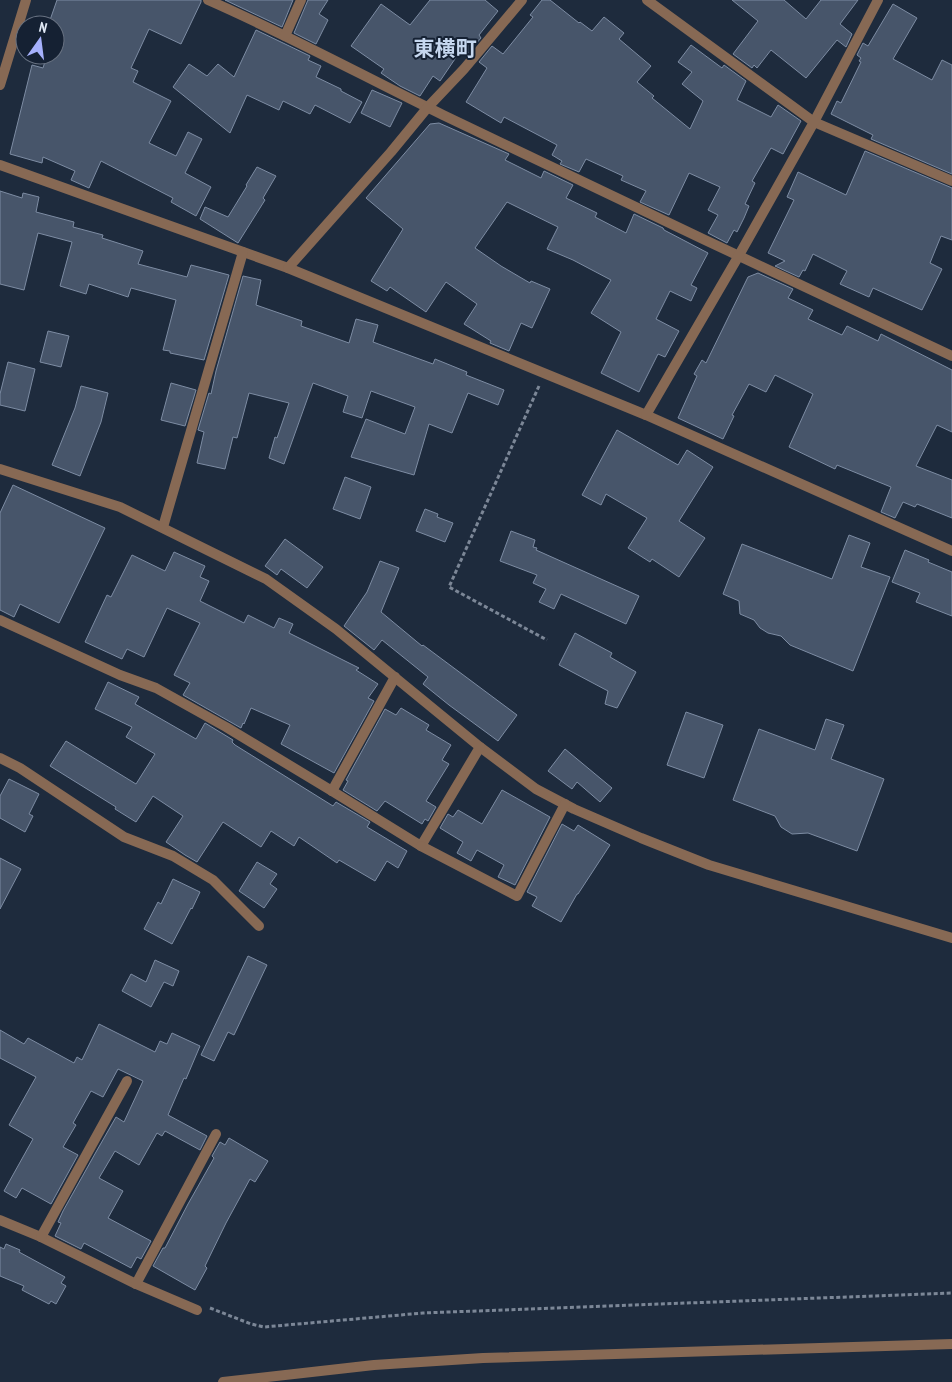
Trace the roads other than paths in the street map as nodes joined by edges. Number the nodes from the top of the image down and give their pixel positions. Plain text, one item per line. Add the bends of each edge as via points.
1 (26, 0) edge
2 (208, 0) edge
3 (301, 0) edge
4 (522, 0) edge
5 (647, 0) edge
6 (878, 0) edge
7 (285, 36) junction
8 (0, 85) edge
9 (428, 107) junction
10 (814, 122) junction
11 (0, 165) edge
12 (952, 181) edge
13 (243, 252) junction
14 (738, 257) junction
15 (288, 268) junction
16 (952, 356) edge
17 (646, 415) junction
18 (0, 469) edge
19 (163, 527) junction
20 (952, 551) edge
21 (0, 620) edge
22 (395, 677) junction
23 (480, 747) junction
24 (0, 758) edge
25 (332, 790) junction
26 (565, 804) junction
27 (421, 846) junction
28 (259, 926) dead end
29 (952, 938) edge
30 (127, 1081) dead end
31 (216, 1134) dead end
32 (0, 1220) edge
33 (41, 1237) junction
34 (136, 1284) junction
35 (197, 1310) road end
36 (952, 1344) edge
37 (223, 1382) edge

1 - 8 street
2 - 7 street
3 - 7 street
4 - 9 street
5 - 10 street
6 - 10 street
7 - 9 street
9 - 14 street
9 - 15 street
10 - 12 street
10 - 14 street
11 - 13 street
13 - 15 street
13 - 19 street
14 - 16 street
14 - 17 street
15 - 17 street
17 - 20 street
18 - 19 street via 120,507
19 - 22 street via 266,579 336,629
21 - 25 street via 156,688
22 - 23 street
22 - 25 street
23 - 26 street via 536,789
23 - 27 street
24 - 28 street via 124,836 173,856 213,880
25 - 27 street
26 - 27 street via 517,896
26 - 29 street via 709,865
30 - 33 street
31 - 34 street
32 - 33 street
33 - 34 street
34 - 35 street
36 - 37 street via 483,1358 374,1365

